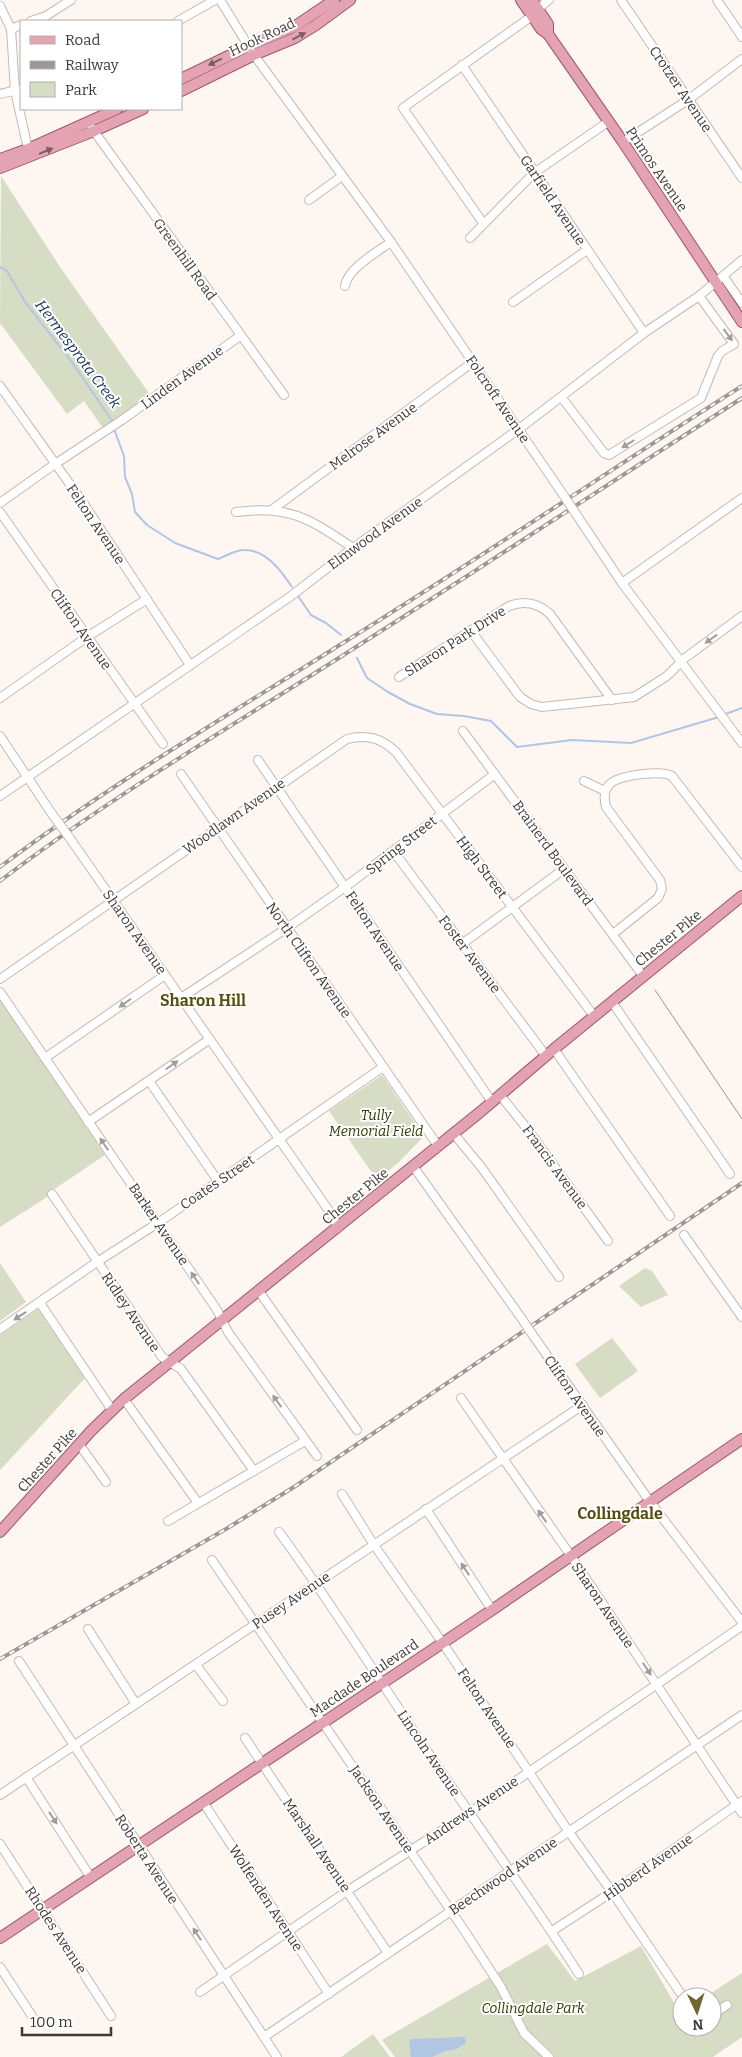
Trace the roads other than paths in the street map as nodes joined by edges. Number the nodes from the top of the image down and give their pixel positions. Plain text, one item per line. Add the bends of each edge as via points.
1 (71, 0) edge
2 (215, 0) edge
3 (220, 0) edge
4 (334, 0) edge
5 (350, 0) edge
6 (521, 0) edge
7 (549, 0) edge
8 (621, 0) edge
9 (717, 0) edge
10 (0, 6) edge
11 (534, 8) edge
12 (34, 20) edge
13 (180, 20) edge
14 (20, 25) edge
15 (11, 29) junction
16 (742, 37) edge
17 (251, 50) junction
18 (742, 59) edge
19 (462, 65) junction
20 (182, 79) edge
21 (18, 90) edge
22 (182, 90) edge
23 (0, 94) edge
24 (688, 100) junction
25 (21, 110) edge
26 (115, 110) edge
27 (141, 110) edge
28 (88, 122) junction
29 (608, 122) junction
30 (94, 131) junction
31 (623, 142) junction
32 (28, 149) junction
33 (0, 159) edge
34 (0, 168) edge
35 (534, 173) junction
36 (342, 176) junction
37 (742, 178) edge
38 (310, 200) dead end
39 (483, 223) junction
40 (470, 238) dead end
41 (390, 242) junction
42 (587, 250) junction
43 (742, 260) edge
44 (719, 279) junction
45 (345, 286) dead end
46 (699, 296) junction
47 (512, 302) dead end
48 (742, 303) edge
49 (742, 322) edge
50 (644, 333) junction
51 (240, 336) junction
52 (473, 362) junction
53 (1, 391) edge
54 (284, 395) dead end
55 (562, 398) junction
56 (519, 430) junction
57 (55, 464) junction
58 (742, 498) edge
59 (0, 503) edge
60 (273, 509) junction
61 (0, 512) edge
62 (236, 512) dead end
63 (353, 548) junction
64 (622, 583) junction
65 (147, 599) junction
66 (742, 616) edge
67 (471, 631) junction
68 (86, 637) junction
69 (682, 662) junction
70 (190, 665) junction
71 (399, 677) dead end
72 (0, 698) edge
73 (612, 700) junction
74 (133, 703) junction
75 (462, 731) dead end
76 (0, 736) edge
77 (358, 736) joint
78 (742, 743) edge
79 (163, 744) dead end
80 (258, 760) dead end
81 (181, 774) dead end
82 (495, 774) junction
83 (26, 777) junction
84 (584, 781) dead end
85 (276, 787) junction
86 (605, 791) junction
87 (0, 796) edge
88 (442, 813) junction
89 (218, 828) junction
90 (394, 852) junction
91 (742, 867) edge
92 (564, 869) junction
93 (345, 887) junction
94 (742, 896) edge
95 (113, 901) junction
96 (512, 907) junction
97 (288, 928) junction
98 (612, 934) junction
99 (462, 944) junction
100 (165, 975) junction
101 (643, 976) junction
102 (0, 979) edge
103 (0, 992) edge
104 (181, 998) junction
105 (612, 1002) junction
106 (594, 1016) junction
107 (210, 1039) junction
108 (550, 1052) junction
109 (45, 1058) junction
110 (383, 1067) junction
111 (149, 1081) junction
112 (496, 1098) junction
113 (88, 1122) junction
114 (454, 1134) junction
115 (280, 1140) junction
116 (438, 1146) junction
117 (413, 1166) junction
118 (730, 1174) dead end
119 (218, 1181) junction
120 (52, 1194) dead end
121 (670, 1216) dead end
122 (158, 1223) junction
123 (338, 1228) junction
124 (684, 1235) dead end
125 (608, 1241) dead end
126 (97, 1262) junction
127 (559, 1277) dead end
128 (258, 1290) junction
129 (40, 1303) junction
130 (742, 1317) edge
131 (222, 1319) junction
132 (0, 1329) edge
133 (170, 1362) junction
134 (462, 1398) dead end
135 (124, 1399) junction
136 (583, 1405) junction
137 (112, 1410) junction
138 (357, 1430) dead end
139 (742, 1439) edge
140 (306, 1441) junction
141 (79, 1444) junction
142 (316, 1456) dead end
143 (502, 1460) junction
144 (254, 1471) junction
145 (106, 1482) dead end
146 (342, 1494) dead end
147 (198, 1503) junction
148 (651, 1503) junction
149 (426, 1510) junction
150 (168, 1521) dead end
151 (0, 1532) edge
152 (278, 1532) dead end
153 (374, 1545) junction
154 (571, 1556) junction
155 (212, 1560) dead end
156 (317, 1583) junction
157 (492, 1610) junction
158 (742, 1622) edge
159 (256, 1623) junction
160 (742, 1626) edge
161 (88, 1629) dead end
162 (442, 1642) junction
163 (19, 1660) dead end
164 (196, 1664) junction
165 (381, 1682) junction
166 (657, 1685) junction
167 (223, 1700) dead end
168 (136, 1704) junction
169 (742, 1715) edge
170 (323, 1722) junction
171 (245, 1738) dead end
172 (74, 1745) junction
173 (697, 1746) junction
174 (262, 1763) junction
175 (529, 1771) junction
176 (26, 1777) junction
177 (0, 1795) edge
178 (202, 1802) junction
179 (739, 1802) edge
180 (469, 1813) junction
181 (742, 1814) edge
182 (568, 1832) junction
183 (0, 1844) edge
184 (138, 1846) junction
185 (411, 1851) junction
186 (511, 1871) junction
187 (90, 1878) junction
188 (347, 1891) junction
189 (612, 1892) junction
190 (42, 1909) junction
191 (450, 1912) junction
192 (552, 1931) junction
193 (287, 1932) junction
194 (0, 1938) edge
195 (388, 1953) junction
196 (0, 1967) edge
197 (579, 1974) dead end
198 (223, 1975) junction
199 (676, 1987) edge
200 (200, 1992) dead end
201 (329, 1994) junction
202 (727, 2005) dead end
203 (722, 2008) edge
204 (32, 2016) dead end
205 (111, 2016) dead end
206 (264, 2037) junction
207 (277, 2057) edge
208 (549, 2057) edge

1 - 12 street
2 - 13 street
3 - 17 street, Folcroft Avenue
4 - 17 main road, Hook Road
17 -> 5 main road, Hook Road via 306,32
6 - 11 main road, Primos Avenue
7 - 11 street
8 - 24 street, Crotzer Avenue
9 - 16 street
10 - 15 street
11 - 19 street
11 - 29 main road, Primos Avenue via 548,24 548,34
14 - 15 street
15 - 21 street
17 -> 20 main road, Hook Road
17 - 22 main road, Hook Road
17 - 36 street, Folcroft Avenue
18 - 24 street
19 - 35 street, Garfield Avenue
19 - 39 street via 402,108
21 - 23 street
24 - 31 street
24 - 37 street, Crotzer Avenue
25 - 32 street
26 - 28 main road
27 - 30 main road
28 - 30 street, Greenhill Road
28 - 32 main road
29 - 31 main road, Primos Avenue
29 - 35 street
34 -> 30 main road
30 - 51 street, Greenhill Road
31 - 44 main road, Primos Avenue
32 - 33 main road
35 - 39 street
35 - 42 street, Garfield Avenue
36 - 38 street
36 - 41 street, Folcroft Avenue
39 - 40 street
41 - 45 street via 352,272
41 - 52 street, Folcroft Avenue
42 - 47 street
42 - 50 street, Garfield Avenue
43 - 44 street, Elmwood Avenue
44 - 46 street, Elmwood Avenue
44 - 48 street
44 - 49 main road, Primos Avenue
46 - 50 street, Elmwood Avenue
46 -> 55 street via 734,344 718,356 701,398 609,455 604,453
50 - 55 street, Elmwood Avenue
51 - 54 street, Greenhill Road
51 - 57 street, Linden Avenue
52 - 56 street, Folcroft Avenue
52 - 60 street, Melrose Avenue
53 - 57 street, Felton Avenue
55 - 56 street, Elmwood Avenue
56 - 63 street, Elmwood Avenue
56 - 64 street, Folcroft Avenue, bridge
57 - 59 street, Linden Avenue
57 - 65 street, Felton Avenue
58 - 64 street
60 - 62 street
60 - 63 street via 317,524
61 - 68 street, Clifton Avenue
63 - 70 street, Elmwood Avenue via 291,596
64 - 69 street, Folcroft Avenue
65 - 68 street
65 - 70 street, Felton Avenue
66 -> 69 street
67 - 71 street, Sharon Park Drive
67 - 73 street via 526,702 542,707
67 - 73 street, Sharon Park Drive via 515,604 531,603 542,607 554,618
68 - 72 street
68 - 74 street, Clifton Avenue
69 - 73 street via 642,693
69 - 78 street, Folcroft Avenue
70 - 74 street, Elmwood Avenue
74 - 79 street, Clifton Avenue
74 - 83 street, Elmwood Avenue
75 - 82 street, Brainerd Boulevard
76 - 83 street, Sharon Avenue
77 - 85 street, Woodlawn Avenue via 347,739
77 - 88 street, High Street via 377,738 390,746
80 - 85 street, Felton Avenue
81 - 89 street, North Clifton Avenue
82 - 88 street, Spring Street
82 - 92 street, Brainerd Boulevard
83 - 87 street, Elmwood Avenue
83 - 95 street, Sharon Avenue, bridge
84 - 86 street
85 - 89 street, Woodlawn Avenue
85 - 93 street, Felton Avenue
86 - 91 street via 618,779 658,772 669,774 677,780
86 - 98 street via 607,810 660,880 662,889 658,898
88 - 90 street, Spring Street
88 - 96 street, High Street
89 - 95 street, Woodlawn Avenue
89 - 97 street, North Clifton Avenue
90 - 93 street, Spring Street
90 - 99 street, Foster Avenue
92 - 96 street
92 - 98 street, Brainerd Boulevard
93 - 97 street, Spring Street
93 - 112 street, Felton Avenue
94 - 101 main road, Chester Pike
95 - 100 street, Sharon Avenue
95 - 102 street, Woodlawn Avenue
96 - 99 street
96 - 106 street, High Street
97 - 104 street, Spring Street
97 - 110 street, North Clifton Avenue
98 - 101 street, Brainerd Boulevard
99 - 108 street, Foster Avenue
100 - 104 street, Sharon Avenue
100 -> 109 street
101 - 105 main road, Chester Pike
103 - 109 street, Barker Avenue
104 - 107 street, Sharon Avenue
105 - 106 main road, Chester Pike
105 - 118 street
106 - 108 main road, Chester Pike
111 -> 107 street
107 - 115 street, Sharon Avenue
108 - 112 main road, Chester Pike
108 - 121 street, Foster Avenue
109 - 113 street, Barker Avenue
110 - 115 street, Coates Street
110 - 116 street, North Clifton Avenue
111 - 113 street
111 - 119 street
112 - 114 main road, Chester Pike
112 - 125 street, Francis Avenue via 529,1131
122 -> 113 street, Barker Avenue
114 - 116 main road, Chester Pike
114 - 127 street
115 - 119 street, Coates Street
115 - 123 street, Sharon Avenue
116 - 117 main road, Chester Pike
117 - 123 main road, Chester Pike
117 - 136 street, Clifton Avenue, bridge
119 - 122 street, Coates Street
120 - 126 street, Ridley Avenue
122 - 126 street, Coates Street
131 -> 122 street, Barker Avenue
123 - 128 main road, Chester Pike
124 - 130 street
126 - 129 street, Coates Street
126 - 133 street, Ridley Avenue via 162,1357
128 - 131 main road, Chester Pike
128 - 138 street
129 -> 132 street, Coates Street
129 - 137 street
131 - 133 main road, Chester Pike
140 -> 131 street, Barker Avenue
133 - 135 main road, Chester Pike
133 - 144 street, Ridley Avenue via 181,1369
134 - 143 street, Sharon Avenue
135 - 137 main road, Chester Pike
135 - 147 street
136 - 143 street, Pusey Avenue
136 - 148 street, Clifton Avenue
137 - 141 main road, Chester Pike
139 - 148 main road, Macdade Boulevard
140 - 142 street, Barker Avenue
140 - 144 street
141 - 145 street
141 - 151 main road, Chester Pike
143 - 149 street, Pusey Avenue
154 -> 143 street, Sharon Avenue
144 - 147 street
146 - 153 street, Felton Avenue
147 - 150 street
148 - 154 main road, Macdade Boulevard
148 - 158 street, Clifton Avenue
149 - 153 street, Pusey Avenue
157 -> 149 street
152 - 156 street, Lincoln Avenue
153 - 156 street, Pusey Avenue
153 - 162 street, Felton Avenue
154 - 157 main road, Macdade Boulevard
154 -> 166 street, Sharon Avenue
155 - 159 street, Jackson Avenue
156 - 159 street, Pusey Avenue
156 - 165 street, Lincoln Avenue
157 - 162 main road, Macdade Boulevard
159 - 164 street, Pusey Avenue
159 - 170 street, Jackson Avenue
160 - 166 street, Andrews Avenue
161 - 168 street
162 - 165 main road, Macdade Boulevard
162 - 175 street, Felton Avenue
163 - 172 street, Roberta Avenue
164 - 167 street
164 - 168 street, Pusey Avenue
165 - 170 main road, Macdade Boulevard
165 - 180 street, Lincoln Avenue
166 - 173 street, Sharon Avenue
166 - 175 street, Andrews Avenue
168 - 172 street, Pusey Avenue
169 - 173 street, Beechwood Avenue
170 - 174 main road, Macdade Boulevard
170 - 185 street, Jackson Avenue
171 - 174 street, Marshall Avenue
172 - 176 street, Pusey Avenue
172 - 184 street, Roberta Avenue
173 - 179 street, Sharon Avenue
173 - 182 street, Beechwood Avenue
174 - 178 main road, Macdade Boulevard
174 - 188 street, Marshall Avenue
175 - 180 street, Andrews Avenue
175 - 182 street, Felton Avenue
176 - 177 street, Pusey Avenue
176 -> 187 street
178 - 184 main road, Macdade Boulevard
178 - 193 street, Wolfenden Avenue
179 - 181 street, Sharon Avenue
179 - 189 street, Hibberd Avenue
180 - 185 street, Andrews Avenue
180 - 186 street, Lincoln Avenue
182 - 186 street, Beechwood Avenue
182 - 189 street, Felton Avenue
183 - 190 street, Rhodes Avenue
184 - 187 main road, Macdade Boulevard
198 -> 184 street, Roberta Avenue
185 - 188 street, Andrews Avenue
185 - 191 street, Jackson Avenue
186 - 191 street, Beechwood Avenue
186 - 192 street, Lincoln Avenue
187 - 190 main road, Macdade Boulevard
188 - 193 street, Andrews Avenue
188 - 195 street, Marshall Avenue
189 - 192 street, Hibberd Avenue
189 - 199 street, Felton Avenue
190 - 194 main road, Macdade Boulevard
190 - 205 street, Rhodes Avenue
191 - 195 street, Beechwood Avenue
191 - 208 street, Jackson Avenue via 501,1987 524,2033
192 - 197 street, Lincoln Avenue
193 - 198 street, Andrews Avenue
193 - 201 street, Wolfenden Avenue
195 - 201 street, Beechwood Avenue
196 - 204 street
198 - 200 street, Andrews Avenue
198 - 206 street, Roberta Avenue
201 - 206 street, Beechwood Avenue
202 - 203 street
206 - 207 street, Roberta Avenue

